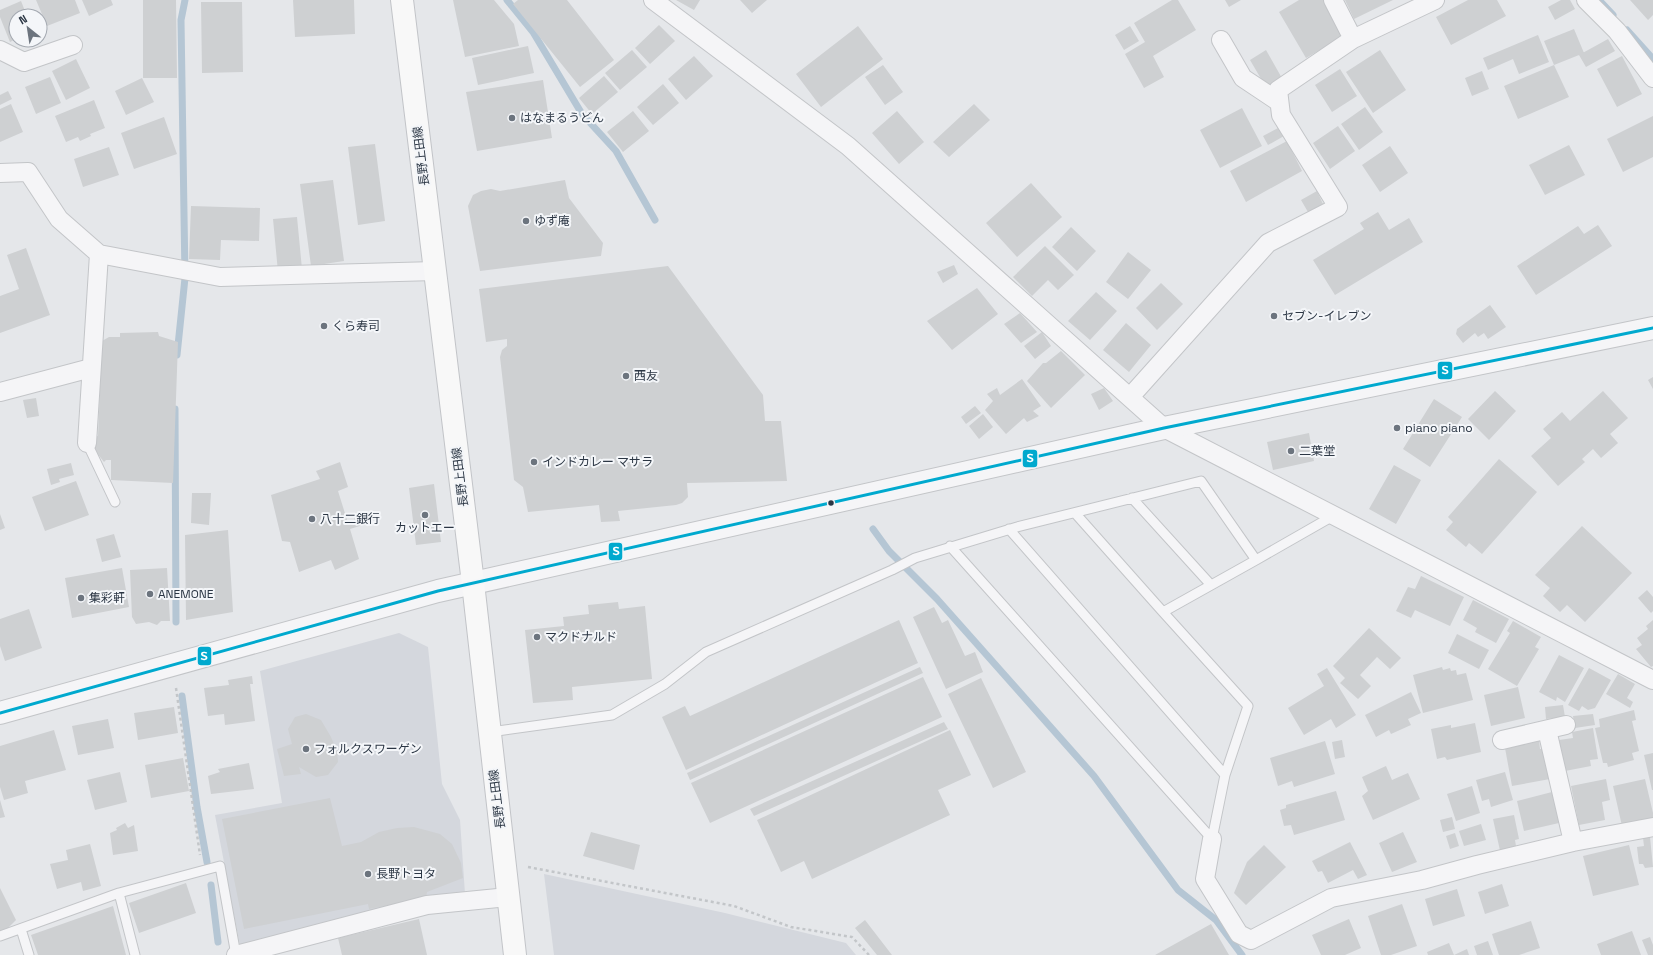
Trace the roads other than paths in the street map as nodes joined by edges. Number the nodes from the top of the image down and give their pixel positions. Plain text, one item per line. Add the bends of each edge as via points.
1 (402, 0) edge
2 (653, 0) edge
3 (1333, 0) edge
4 (1434, 0) edge
5 (1586, 0) edge
6 (1353, 39) junction
7 (1221, 40) dead end
8 (73, 44) dead end
9 (0, 50) edge
10 (1653, 78) edge
11 (1279, 102) junction
12 (0, 173) edge
13 (98, 254) junction
14 (435, 271) junction
15 (1653, 328) edge
16 (92, 368) junction
17 (0, 392) edge
18 (1130, 397) junction
19 (1164, 428) junction
20 (87, 443) joint
21 (1132, 498) junction
22 (115, 502) dead end
23 (1074, 513) junction
24 (1333, 516) junction
25 (1009, 529) junction
26 (950, 546) junction
27 (1256, 560) junction
28 (473, 583) junction
29 (1211, 585) junction
30 (1163, 612) junction
31 (1653, 680) edge
32 (0, 713) edge
33 (1566, 725) dead end
34 (1547, 730) junction
35 (489, 732) junction
36 (1502, 740) dead end
37 (1225, 775) junction
38 (1653, 827) edge
39 (1212, 839) junction
40 (1573, 842) junction
41 (119, 892) junction
42 (508, 897) junction
43 (21, 929) junction
44 (0, 936) edge
45 (30, 955) edge
46 (135, 955) edge
47 (235, 955) edge
48 (515, 955) edge

1 - 14 main road, 長野上田線
2 - 18 street via 848,146
3 - 6 street
4 - 6 street
5 - 10 street via 1617,32
6 - 11 street via 1278,90
7 - 11 street via 1243,78
8 - 9 street via 24,62
11 - 18 street via 1281,116 1338,207 1268,243
12 - 13 street via 28,172 59,219
13 - 14 street via 220,277
13 - 16 street
14 - 28 main road, 長野上田線
15 - 19 street
16 - 17 street
16 - 20 street
18 - 19 street
19 - 24 street
19 - 28 street
20 - 22 lane
21 - 23 lane
21 - 27 lane via 1201,482
21 - 29 lane
23 - 25 lane
23 - 30 lane
24 - 27 lane
24 - 31 street
25 - 26 lane
25 - 37 lane
26 - 35 lane via 915,558 706,652 665,684 612,715
26 - 39 lane
27 - 29 lane
28 - 32 street
28 - 35 main road, 長野上田線
29 - 30 lane
30 - 37 lane via 1248,706
33 - 34 street
34 - 36 street
34 - 40 street
35 - 42 main road, 長野上田線
37 - 39 lane
38 - 40 street
39 - 40 street via 1205,879 1239,934 1251,940 1331,898 1422,880
41 - 43 lane
41 - 46 lane
41 - 47 lane via 220,866
42 - 47 street via 427,905
42 - 48 main road, 長野上田線
43 - 44 lane
43 - 45 lane

